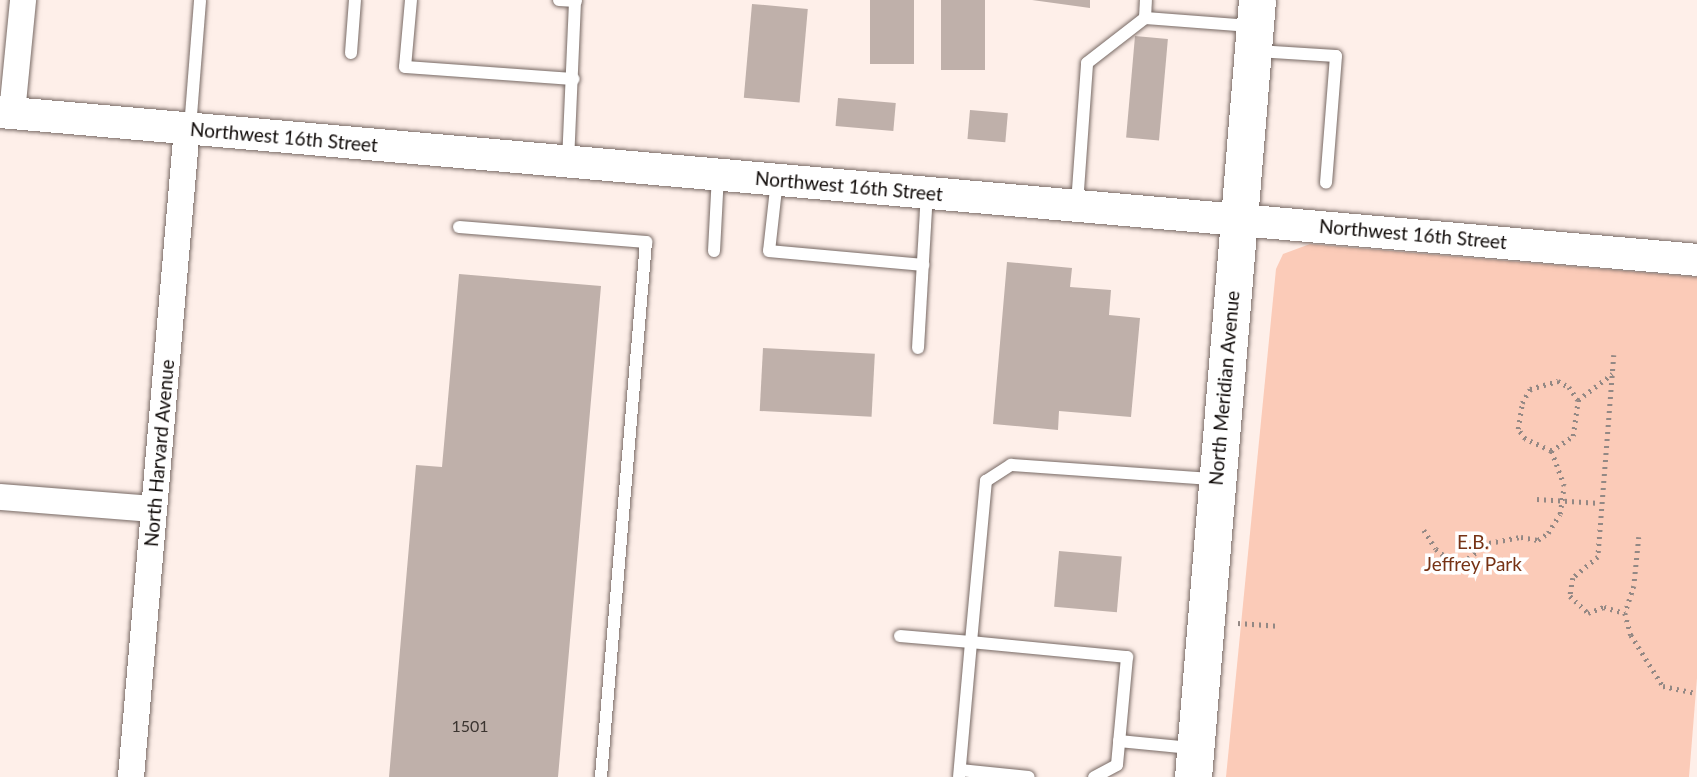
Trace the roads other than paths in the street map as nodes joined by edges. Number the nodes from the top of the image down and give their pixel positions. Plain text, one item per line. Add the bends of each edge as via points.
1 (23, 0) edge
2 (200, 0) edge
3 (355, 0) edge
4 (411, 0) edge
5 (559, 0) edge
6 (1146, 0) edge
7 (576, 1) edge
8 (1144, 18) junction
9 (1255, 26) edge
10 (351, 53) dead end
11 (574, 79) junction
12 (6, 113) edge
13 (188, 128) junction
14 (568, 162) junction
15 (718, 175) junction
16 (777, 179) junction
17 (1326, 183) dead end
18 (927, 192) junction
19 (1077, 205) junction
20 (1239, 218) junction
21 (459, 227) dead end
22 (714, 251) dead end
23 (1697, 260) edge
24 (923, 265) junction
25 (918, 348) dead end
26 (1217, 479) junction
27 (0, 497) edge
28 (153, 509) junction
29 (900, 636) dead end
30 (971, 642) junction
31 (1119, 741) junction
32 (1194, 762) edge
33 (960, 773) edge
34 (131, 777) edge
35 (601, 777) edge
36 (1029, 777) edge
37 (1094, 777) edge

1 - 12 street
2 - 13 lane
3 - 10 lane
4 - 11 lane via 405,67
5 - 7 lane
6 - 8 lane
7 - 11 lane
8 - 9 lane
8 - 19 lane via 1087,63
9 - 17 lane via 1336,56
9 - 20 main road, North Meridian Avenue
11 - 14 lane
12 - 13 street, Northwest 16th Street
13 - 14 street, Northwest 16th Street
13 - 28 street, North Harvard Avenue
14 - 15 street, Northwest 16th Street
15 - 16 street, Northwest 16th Street
15 - 22 lane
16 - 18 street, Northwest 16th Street
16 - 24 lane via 769,251
18 - 19 street, Northwest 16th Street
18 - 24 lane
19 - 20 street, Northwest 16th Street
20 - 23 street, Northwest 16th Street
20 - 26 main road, North Meridian Avenue
21 - 35 lane via 646,242
24 - 25 lane
26 - 30 lane via 1011,465 986,481
26 - 32 main road, North Meridian Avenue
27 - 28 street
28 - 34 street, North Harvard Avenue
29 - 30 lane
30 - 31 lane via 1127,657
30 - 33 lane
31 - 32 lane
31 - 37 lane via 1117,765
33 - 36 lane

